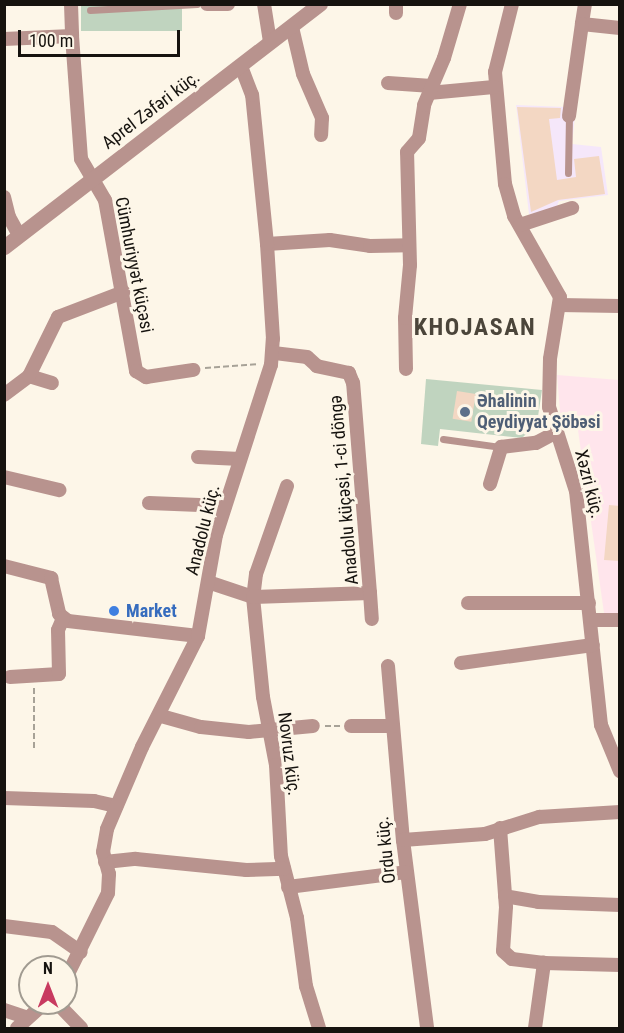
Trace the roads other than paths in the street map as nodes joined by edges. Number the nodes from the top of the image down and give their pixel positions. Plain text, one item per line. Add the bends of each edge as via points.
1 (71, 4) edge
2 (197, 4) edge
3 (207, 4) edge
4 (228, 4) edge
5 (264, 4) edge
6 (320, 4) edge
7 (460, 4) edge
8 (512, 4) edge
9 (585, 4) edge
10 (90, 10) dead end
11 (582, 24) junction
12 (292, 27) junction
13 (620, 28) edge
14 (72, 36) junction
15 (4, 39) edge
16 (270, 43) junction
17 (241, 66) junction
18 (388, 83) dead end
19 (494, 87) junction
20 (431, 90) junction
21 (569, 116) joint
22 (321, 135) dead end
23 (568, 173) dead end
24 (92, 179) junction
25 (4, 197) edge
26 (572, 208) dead end
27 (520, 225) junction
28 (19, 236) junction
29 (267, 244) junction
30 (409, 245) junction
31 (4, 247) edge
32 (123, 292) junction
33 (559, 305) junction
34 (620, 306) edge
35 (272, 359) junction
36 (406, 369) dead end
37 (193, 370) road end
38 (29, 376) junction
39 (52, 383) dead end
40 (4, 395) edge
41 (555, 433) junction
42 (443, 439) dead end
43 (501, 447) junction
44 (198, 457) dead end
45 (240, 459) junction
46 (4, 477) edge
47 (490, 484) dead end
48 (287, 486) dead end
49 (59, 490) dead end
50 (149, 503) dead end
51 (225, 506) junction
52 (4, 566) edge
53 (208, 582) junction
54 (370, 593) junction
55 (253, 597) junction
56 (468, 603) dead end
57 (590, 603) junction
58 (63, 618) junction
59 (372, 619) dead end
60 (596, 620) dead end
61 (620, 620) edge
62 (198, 636) junction
63 (593, 645) junction
64 (461, 663) dead end
65 (388, 666) dead end
66 (10, 677) dead end
67 (161, 716) junction
68 (313, 726) road end
69 (351, 726) road end
70 (393, 726) junction
71 (270, 730) junction
72 (619, 762) edge
73 (4, 798) edge
74 (116, 806) junction
75 (620, 812) edge
76 (500, 828) junction
77 (403, 840) junction
78 (105, 862) junction
79 (284, 869) junction
80 (406, 872) junction
81 (288, 887) junction
82 (505, 896) junction
83 (620, 905) edge
84 (4, 926) edge
85 (81, 952) junction
86 (78, 957) edge
87 (544, 963) junction
88 (620, 965) edge
89 (4, 1010) edge
90 (68, 1015) edge
91 (21, 1023) edge
92 (81, 1029) edge
93 (319, 1029) edge
94 (427, 1029) edge
95 (535, 1029) edge

1 - 14 street, Cümhuriyyət küçəsi
2 - 10 lane
3 - 4 street
5 - 16 street
6 - 12 street, Aprel Zəfəri küç.
7 - 20 street
8 - 19 street, Xəzri küç.
9 - 11 street
11 - 13 street
11 - 21 street
12 - 16 street, Aprel Zəfəri küç.
12 - 22 street via 303,74 322,118
14 - 15 street
14 - 24 street, Cümhuriyyət küçəsi via 81,159
16 - 17 street, Aprel Zəfəri küç.
17 - 24 street, Aprel Zəfəri küç.
17 - 29 street, Anadolu küç. via 252,95
18 - 20 street
19 - 20 street
19 - 27 street, Xəzri küç. via 505,184
20 - 30 street via 419,138 407,152
21 - 23 lane
24 - 28 street, Aprel Zəfəri küç.
24 - 32 street, Cümhuriyyət küçəsi via 105,200
25 - 28 street
26 - 27 street
27 - 33 street, Xəzri küç. via 555,286
28 - 31 street, Aprel Zəfəri küç.
29 - 30 street via 330,240 370,246
29 - 35 street, Anadolu küç.
30 - 36 street
32 - 37 street, Cümhuriyyət küçəsi via 136,371 146,377
32 - 38 street via 58,317
33 - 34 street
33 - 41 street, Xəzri küç. via 550,359 549,407
35 - 45 street, Anadolu küç.
35 - 54 street, Anadolu küçəsi, 1-ci döngə via 308,357 317,366 349,373 353,383
38 - 39 street
38 - 40 street
41 - 43 street via 536,443
41 - 57 street, Xəzri küç. via 576,490
42 - 43 lane
43 - 47 street
44 - 45 street
45 - 51 street, Anadolu küç.
46 - 49 street
48 - 55 street, Novruz küç. via 257,568
50 - 51 street
51 - 53 street, Anadolu küç.
52 - 58 street via 51,578
53 - 55 street, Anadolu küçəsi, 1-ci döngə
53 - 62 street, Anadolu küç.
54 - 55 street, Anadolu küçəsi, 1-ci döngə
54 - 59 street
55 - 71 street, Novruz küç.
56 - 57 street
57 - 63 street, Xəzri küç.
58 - 62 street
58 - 66 street via 58,630 60,674
60 - 61 street
62 - 67 street, Anadolu küç.
63 - 64 street
63 - 72 street, Xəzri küç. via 601,724
65 - 70 street, Ordu küç.
67 - 71 street via 201,727
67 - 74 street, Anadolu küç. via 142,747
68 - 71 street
69 - 70 street
70 - 77 street, Ordu küç.
71 - 79 street, Novruz küç.
73 - 74 street via 94,801
74 - 78 street, Anadolu küç. via 104,839
75 - 76 street via 539,817
76 - 77 street via 467,837
76 - 82 street
77 - 80 street, Ordu küç.
78 - 79 street via 136,859 246,870
78 - 85 street, Anadolu küç. via 108,893
79 - 81 street, Novruz küç.
80 - 81 street
80 - 94 street, Ordu küç.
81 - 93 street, Novruz küç. via 297,918 306,986
82 - 83 street via 538,902
82 - 87 street via 503,951 512,959
84 - 85 street via 52,932
85 - 86 street, Anadolu küç.
87 - 88 street
87 - 95 street
89 - 91 street
90 - 92 street

